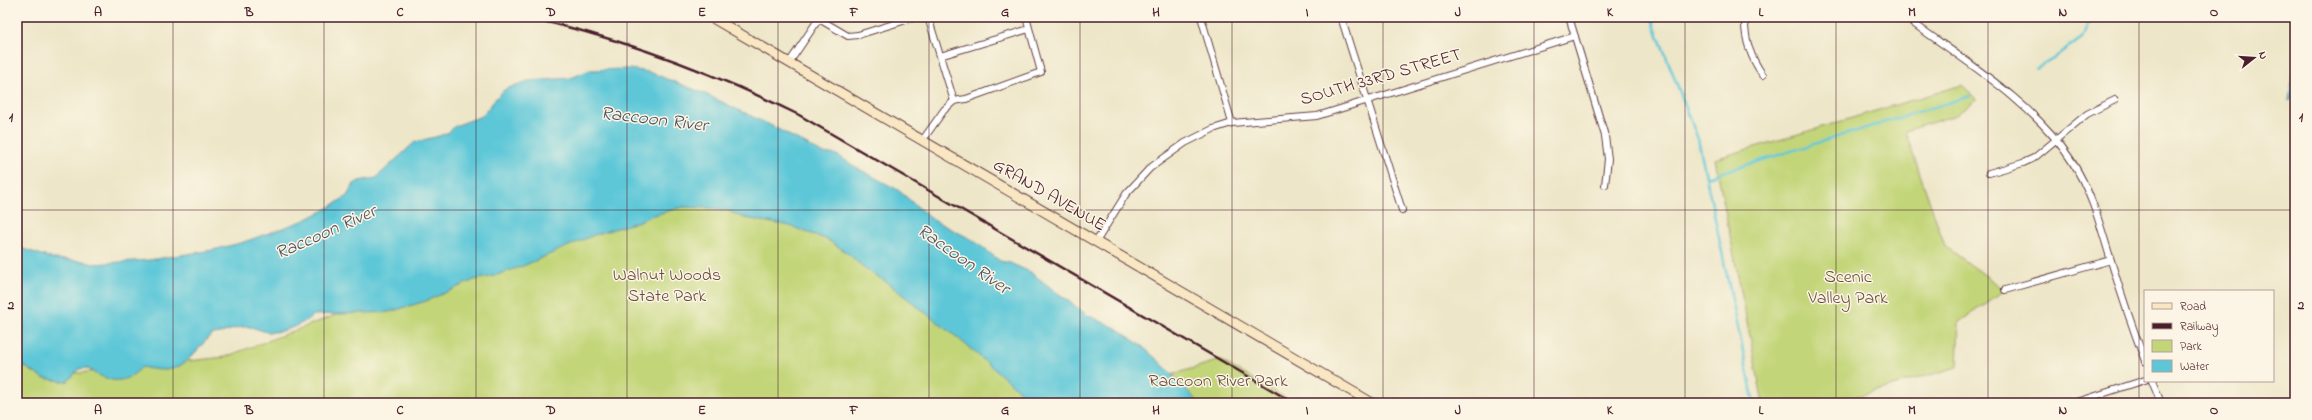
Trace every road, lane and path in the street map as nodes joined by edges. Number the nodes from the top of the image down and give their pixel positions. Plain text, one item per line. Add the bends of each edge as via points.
1 (711, 17) edge
2 (916, 17) edge
3 (928, 17) edge
4 (1026, 17) edge
5 (1201, 17) edge
6 (1341, 17) edge
7 (1569, 17) edge
8 (1745, 17) edge
9 (1905, 17) edge
10 (819, 18) edge
11 (1029, 29) junction
12 (1575, 36) junction
13 (940, 56) junction
14 (789, 63) junction
15 (1763, 75) dead end
16 (1367, 100) junction
17 (2115, 100) dead end
18 (954, 101) junction
19 (1232, 123) junction
20 (2056, 139) junction
21 (922, 141) junction
22 (1989, 173) dead end
23 (1606, 185) dead end
24 (1402, 210) dead end
25 (1096, 242) junction
26 (2111, 260) junction
27 (2005, 290) dead end
28 (2144, 359) edge
29 (2144, 380) edge
30 (2152, 382) edge
31 (1372, 403) edge
32 (2074, 403) edge
33 (2161, 403) edge

1 - 14 main road, GRAND AVENUE
2 - 10 street via 848,36
3 - 13 street
4 - 11 street
5 - 19 street
6 - 16 street
7 - 12 street
8 - 15 street via 1746,41 1750,54
9 - 20 street via 2016,100
10 - 14 street
11 - 13 street
11 - 18 street via 1041,72
12 - 16 street, SOUTH 33RD STREET
12 - 23 street via 1605,136 1608,159
13 - 18 street
14 - 21 main road, GRAND AVENUE
16 - 19 street, SOUTH 33RD STREET via 1317,116
16 - 24 street
17 - 20 street via 2087,114
18 - 21 street via 944,110
19 - 25 street, SOUTH 33RD STREET via 1185,143 1150,168 1126,194
20 - 22 street via 2024,164
20 - 26 street via 2087,190
21 - 25 main road, GRAND AVENUE
25 - 31 main road, GRAND AVENUE
26 - 27 street
26 - 28 street
29 - 32 street
30 - 33 street

